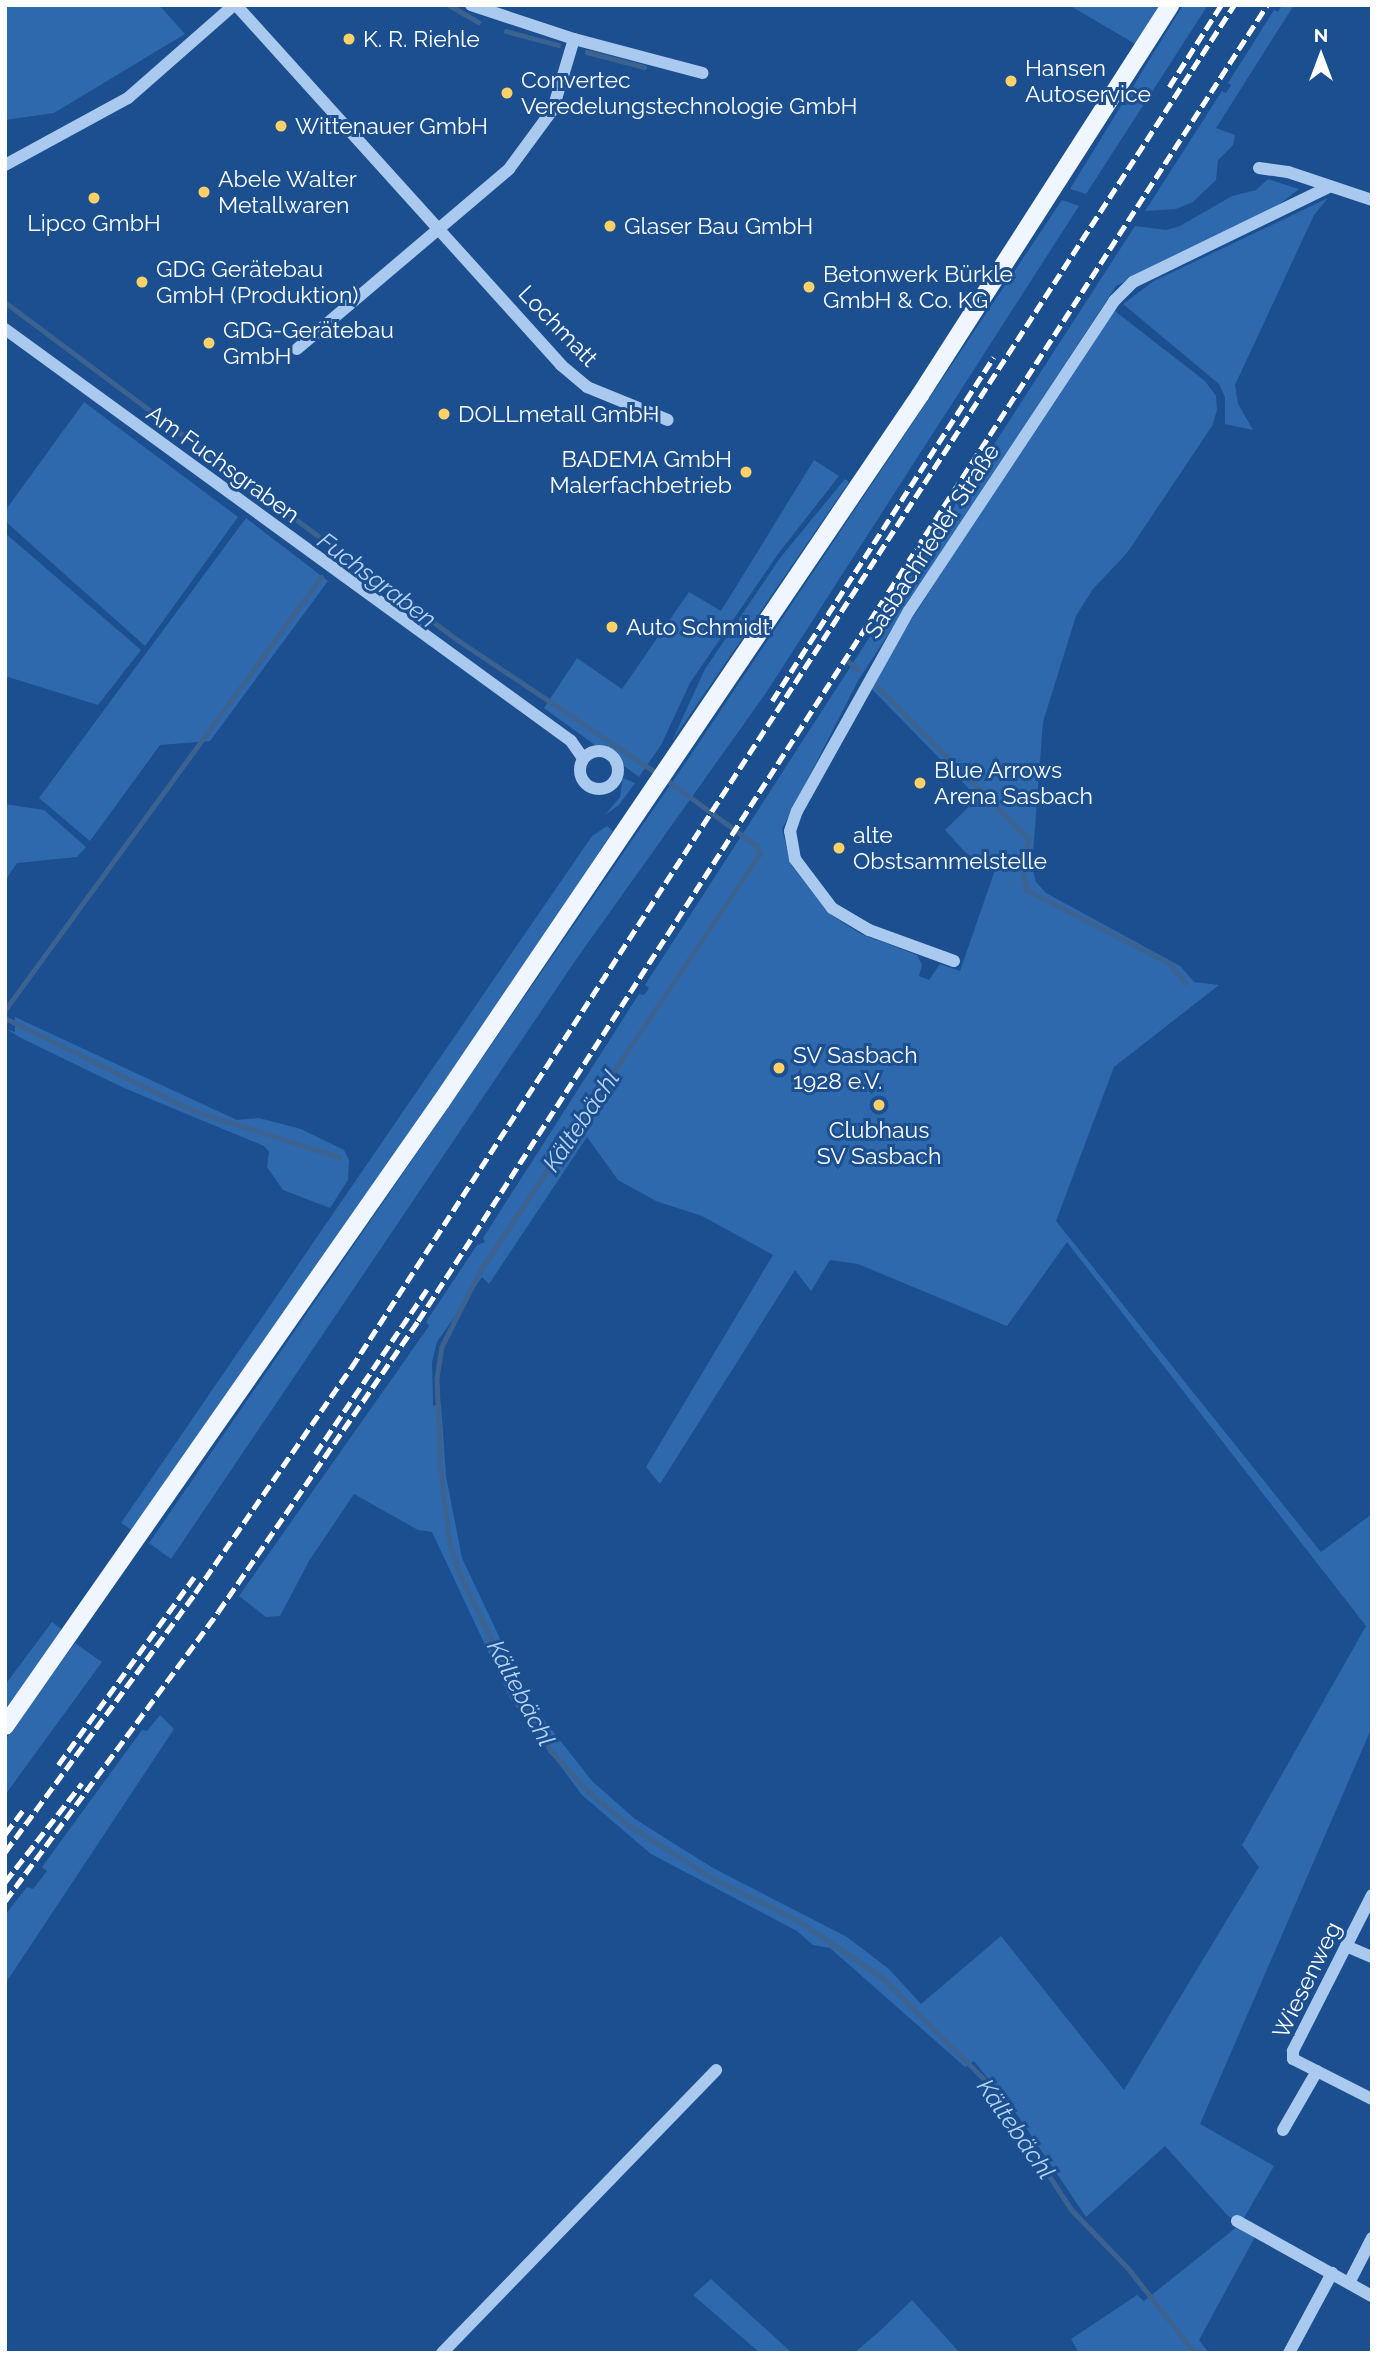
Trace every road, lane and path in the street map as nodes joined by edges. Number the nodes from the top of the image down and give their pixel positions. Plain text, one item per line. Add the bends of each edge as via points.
1 (235, 5) edge
2 (471, 5) edge
3 (1170, 5) edge
4 (574, 39) junction
5 (703, 73) dead end
6 (5, 165) edge
7 (1259, 168) dead end
8 (1329, 187) junction
9 (1372, 200) edge
10 (440, 229) junction
11 (5, 329) edge
12 (297, 349) dead end
13 (668, 420) dead end
14 (583, 758) dead end
15 (954, 961) dead end
16 (5, 1726) edge
17 (1372, 1895) edge
18 (1346, 1946) junction
19 (1372, 1957) edge
20 (716, 2070) dead end
21 (1317, 2071) junction
22 (1372, 2099) edge
23 (1283, 2130) dead end
24 (1237, 2221) dead end
25 (1372, 2238) edge
26 (1332, 2273) junction
27 (1349, 2283) junction
28 (1372, 2296) edge
29 (442, 2353) edge
30 (1289, 2353) edge

1 - 6 street via 128,98
1 - 10 street, Lochmatt
2 - 4 street
3 - 16 main road via 920,395 410,1148
4 - 5 street
4 - 10 street via 553,109 535,136 509,169
7 - 8 street
8 - 9 street
8 - 15 street, Sasbachrieder Straße via 1133,282 1114,301 909,611 797,811 790,831 795,859 832,908 869,930
10 - 12 street
10 - 13 street, Lochmatt via 561,365 587,387
11 - 14 street, Am Fuchsgraben via 571,741
17 - 18 street, Wiesenweg
18 - 19 street
18 - 21 street, Wiesenweg via 1293,2051 1293,2059
20 - 29 street
21 - 22 street, Wiesenweg
21 - 23 street
24 - 26 street
25 - 27 street
26 - 27 street
26 - 30 street
27 - 28 street

